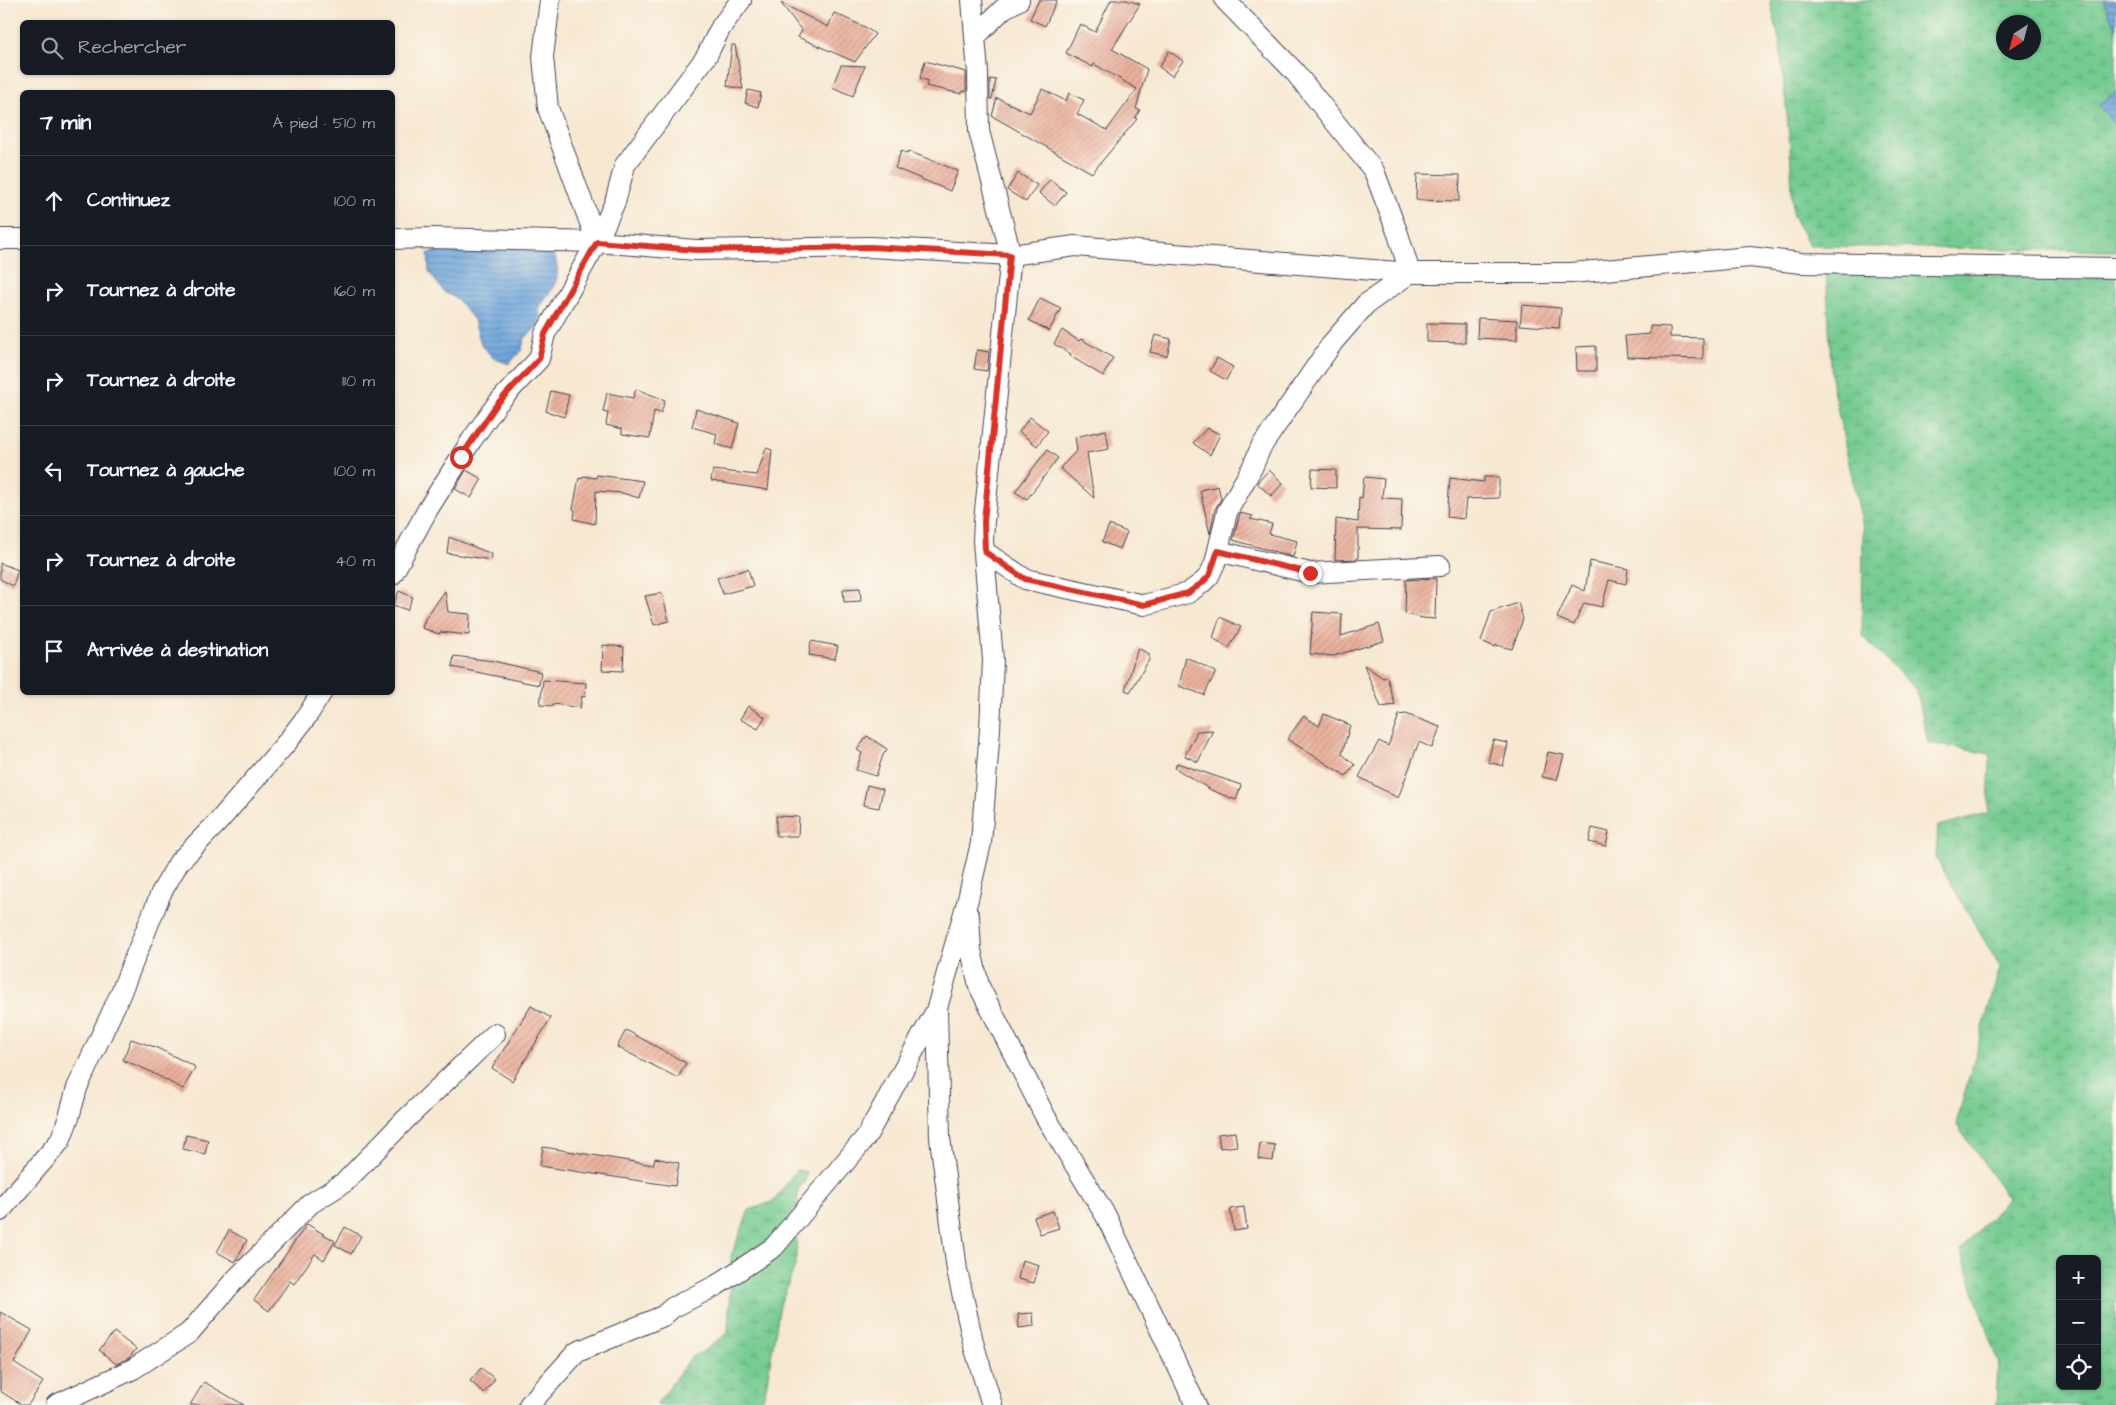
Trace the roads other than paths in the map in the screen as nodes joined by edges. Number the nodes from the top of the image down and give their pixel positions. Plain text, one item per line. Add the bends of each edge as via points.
1 (550, 0) edge
2 (742, 0) edge
3 (972, 0) edge
4 (1019, 0) edge
5 (1225, 0) edge
6 (975, 37) junction
7 (0, 239) edge
8 (20, 239) edge
9 (395, 239) edge
10 (597, 242) junction
11 (1010, 255) junction
12 (2116, 268) edge
13 (1410, 274) junction
14 (1218, 551) junction
15 (985, 552) junction
16 (1440, 566) dead end
17 (395, 570) edge
18 (320, 695) edge
19 (968, 899) junction
20 (937, 1008) junction
21 (495, 1034) dead end
22 (0, 1211) edge
23 (56, 1405) edge
24 (530, 1405) edge
25 (992, 1405) edge
26 (1196, 1405) edge

1 - 10 street via 543,57 548,108
2 - 10 street via 721,27 706,57 625,165 615,202
3 - 6 street
4 - 6 street via 1003,9
5 - 13 street via 1294,71 1374,171
6 - 11 street via 979,131
7 - 8 street
9 - 10 street
10 - 11 street via 696,250 870,247
10 - 17 street via 545,334 539,359 497,404 471,442 428,509
11 - 13 street via 1075,246
11 - 15 street via 984,521
12 - 13 street via 1801,263 1750,258 1571,273
13 - 14 street via 1366,304 1303,386 1261,447 1227,512
14 - 15 street via 1209,576 1202,583 1188,593 1144,605 1025,579
14 - 16 street via 1310,573
15 - 19 street via 992,660 990,729 981,843
18 - 22 street via 288,741 179,862 161,893 119,997 77,1088 60,1141
19 - 20 street
19 - 26 street via 971,950 978,986 1044,1116 1106,1216
20 - 24 street via 866,1137 774,1247 663,1316 577,1352
20 - 25 street via 940,1138 957,1270 974,1346
21 - 23 street via 345,1182 310,1204 189,1333 133,1369

